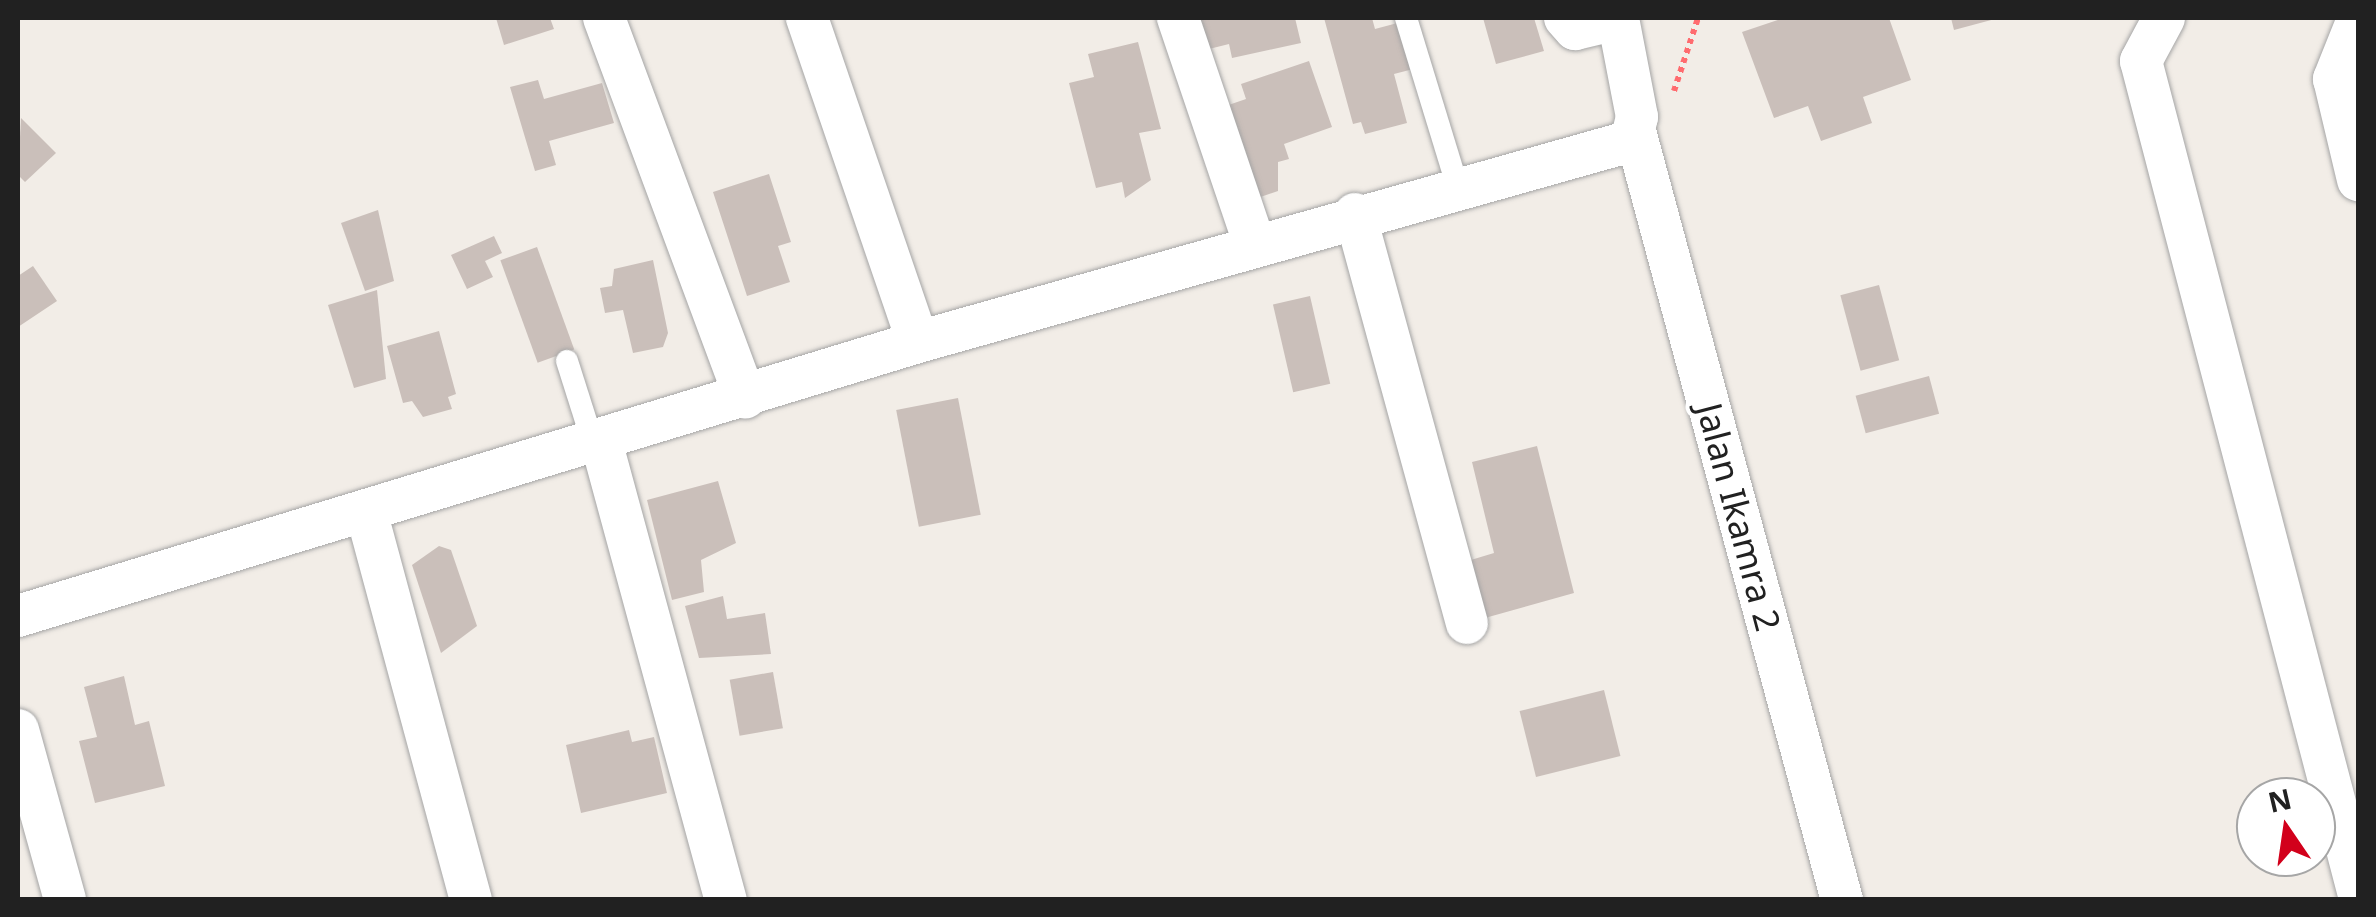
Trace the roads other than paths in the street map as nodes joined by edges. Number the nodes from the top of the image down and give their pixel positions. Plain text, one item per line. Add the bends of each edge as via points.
1 (604, 18) edge
2 (807, 18) edge
3 (1178, 18) edge
4 (1406, 18) edge
5 (1565, 18) edge
6 (1618, 18) edge
7 (2164, 18) edge
8 (2358, 19) edge
9 (1636, 134) junction
10 (2358, 180) edge
11 (1458, 188) junction
12 (1355, 214) junction
13 (1255, 245) junction
14 (918, 342) junction
15 (566, 361) dead end
16 (745, 398) junction
17 (597, 442) junction
18 (366, 512) junction
19 (18, 616) edge
20 (1467, 623) dead end
21 (18, 730) edge
22 (2358, 891) edge
23 (65, 900) edge
24 (471, 900) edge
25 (726, 900) edge
26 (1842, 900) edge

1 - 16 street
2 - 14 street
3 - 13 street
4 - 11 lane
5 - 6 street via 1575,29
6 - 9 street, Jalan Ikamra 2
7 - 22 street via 2141,61
8 - 10 street via 2334,79
9 - 11 street
9 - 26 street, Jalan Ikamra 2
11 - 12 street
12 - 13 street
12 - 20 street
13 - 14 street
14 - 16 street
15 - 17 lane
16 - 17 street
17 - 18 street
17 - 25 street
18 - 19 street
18 - 24 street
21 - 23 street

